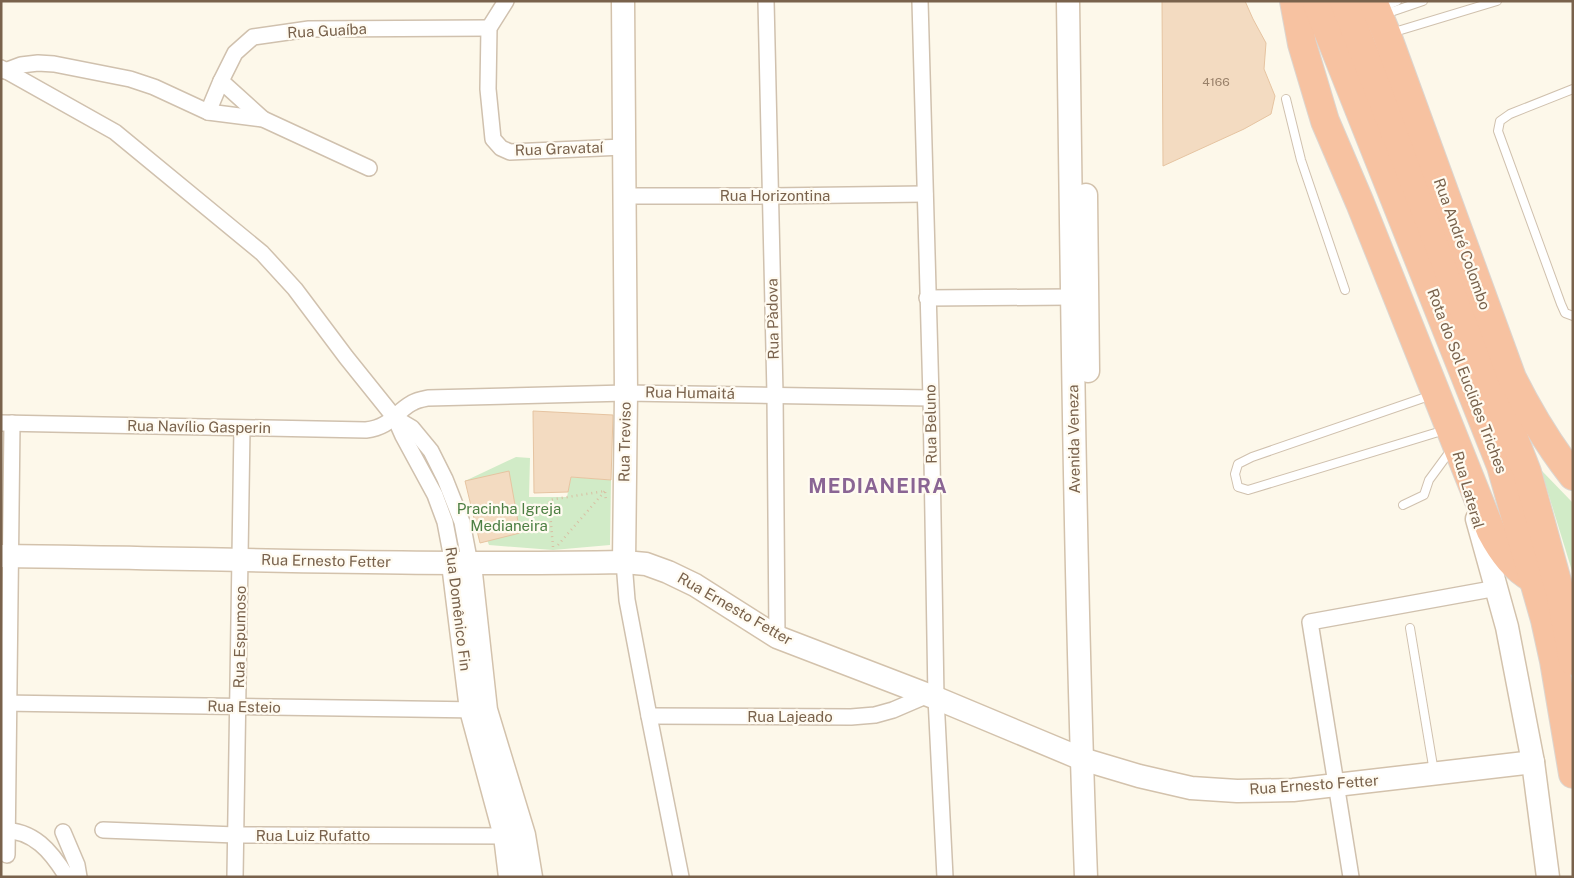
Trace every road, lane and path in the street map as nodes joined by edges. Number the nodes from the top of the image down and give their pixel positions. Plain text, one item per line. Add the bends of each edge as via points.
1 (506, 1) edge
2 (623, 1) edge
3 (766, 1) edge
4 (920, 1) edge
5 (1294, 1) edge
6 (1316, 1) edge
7 (1423, 1) edge
8 (1497, 1) edge
9 (1347, 8) edge
10 (1076, 10) edge
11 (1382, 12) edge
12 (489, 28) junction
13 (3, 69) edge
14 (221, 81) junction
15 (1573, 89) edge
16 (1286, 98) dead end
17 (208, 112) junction
18 (263, 119) junction
19 (623, 147) junction
20 (368, 168) dead end
21 (1441, 186) junction
22 (925, 194) junction
23 (624, 196) junction
24 (771, 196) junction
25 (1078, 220) junction
26 (1386, 270) junction
27 (1345, 290) dead end
28 (1071, 297) junction
29 (927, 298) junction
30 (1573, 316) edge
31 (1453, 342) junction
32 (626, 393) junction
33 (775, 394) junction
34 (1436, 394) junction
35 (931, 398) junction
36 (395, 418) junction
37 (6, 423) edge
38 (242, 428) junction
39 (1452, 436) junction
40 (1573, 476) edge
41 (605, 491) junction
42 (1403, 505) dead end
43 (607, 509) dead end
44 (6, 556) edge
45 (241, 559) junction
46 (624, 562) junction
47 (462, 564) junction
48 (1534, 580) junction
49 (1497, 588) junction
50 (1567, 594) edge
51 (1410, 628) dead end
52 (778, 637) junction
53 (1573, 661) edge
54 (932, 696) junction
55 (5, 703) edge
56 (238, 707) junction
57 (479, 710) junction
58 (649, 716) junction
59 (1088, 762) junction
60 (1533, 762) junction
61 (1434, 774) junction
62 (1573, 774) edge
63 (1338, 786) junction
64 (4, 830) edge
65 (103, 830) dead end
66 (63, 832) dead end
67 (236, 835) junction
68 (515, 836) junction
69 (7, 855) dead end
70 (67, 877) edge
71 (79, 877) edge
72 (235, 877) edge
73 (510, 877) edge
74 (531, 877) edge
75 (681, 877) edge
76 (945, 877) edge
77 (1086, 877) edge
78 (1097, 877) edge
79 (1351, 877) edge
80 (1548, 877) edge

1 - 12 street
2 - 19 main road, Rua Treviso
3 - 24 street, Rua Pàdova
4 - 22 street, Rua Beluno
5 - 26 highway, Rua Lateral via 1302,44 1325,121
6 - 31 highway, Rota do Sol Euclides Triches
7 - 11 lane
8 - 11 lane
9 - 21 highway
9 - 50 highway, Rota do Sol Euclides Triches via 1526,472
10 - 25 main road, Avenida Veneza
11 - 21 highway, Rua André Colombo
12 - 14 street, Rua Guaíba via 309,29 253,37 235,53
12 - 19 street, Rua Gravataí via 488,89 492,139 501,148 510,152
13 - 17 street via 38,63 54,64 130,78
13 - 36 street, Rua Domênico Fin via 115,132 262,253 295,289
14 - 17 street, Rua Guaíba
14 - 18 street
15 - 30 lane via 1510,114 1500,121 1498,131 1561,304 1566,313
16 - 27 lane via 1301,160
17 - 18 street
18 - 20 street
19 - 23 main road, Rua Treviso
21 - 40 highway, Rua André Colombo via 1512,378 1532,417
22 - 24 street, Rua Horizontina
22 - 29 street, Rua Beluno
23 - 24 street, Rua Horizontina
23 - 32 main road, Rua Treviso
24 - 33 street, Rua Pàdova
25 - 28 main road, Avenida Veneza
25 - 59 main road, Avenida Veneza
26 - 31 highway
26 - 34 highway, Rua Lateral
28 - 29 street
28 - 59 main road, Avenida Veneza
29 - 35 street, Rua Beluno
31 - 48 highway, Rota do Sol Euclides Triches via 1501,466
32 - 33 street, Rua Humaitá
32 - 36 street, Rua Humaitá via 428,398 411,404
32 - 46 main road, Rua Treviso
33 - 35 street, Rua Humaitá
33 - 52 street, Rua Pàdova
34 - 39 highway, Rua Lateral
34 - 39 lane via 1245,460 1238,464 1235,474 1238,487 1248,490
35 - 54 street, Rua Beluno
36 - 38 street, Rua Navílio Gasperin via 375,429 366,430
36 - 47 street, Rua Domênico Fin via 435,495
37 - 38 street, Rua Navílio Gasperin
37 - 44 street
38 - 45 street, Rua Espumoso
39 - 42 lane via 1424,495
39 - 48 highway via 1502,551
39 - 49 main road, Rua Lateral
41 - 41 path via 549,500 553,550 592,506
41 - 43 path
44 - 45 main road, Rua Ernesto Fetter
44 - 55 street
45 - 47 main road, Rua Ernesto Fetter
45 - 56 street, Rua Espumoso
46 - 47 main road, Rua Ernesto Fetter
46 - 52 main road, Rua Ernesto Fetter via 646,564 695,585
46 - 58 street, Rua Treviso
47 - 57 main road, Rua Domênico Fin
48 - 50 highway
48 - 62 highway, Rota do Sol Euclides Triches via 1554,661
49 - 60 main road, Rua Lateral
49 - 63 street via 1310,622
50 - 53 highway, Rota do Sol Euclides Triches
51 - 61 lane
52 - 54 main road, Rua Ernesto Fetter
54 - 58 street, Rua Lajeado via 874,715 851,717
54 - 59 main road, Rua Ernesto Fetter
54 - 76 street, Rua Beluno
55 - 56 street, Rua Esteio
55 - 64 street
56 - 57 street, Rua Esteio
56 - 67 street, Rua Espumoso
57 - 68 main road, Rua Domênico Fin
58 - 75 street, Rua Treviso
59 - 63 main road, Rua Ernesto Fetter via 1191,788 1237,791
59 - 77 main road, Avenida Veneza
59 - 78 main road, Avenida Veneza
60 - 61 main road, Rua Ernesto Fetter
60 - 80 main road, Rua Lateral
61 - 63 main road, Rua Ernesto Fetter
63 - 79 street
64 - 69 street
64 - 70 street via 21,832 38,841
65 - 67 street, Rua Luiz Rufatto
66 - 71 street
67 - 68 street, Rua Luiz Rufatto
67 - 72 street, Rua Espumoso
68 - 73 main road, Rua Domênico Fin
68 - 74 main road, Rua Domênico Fin

